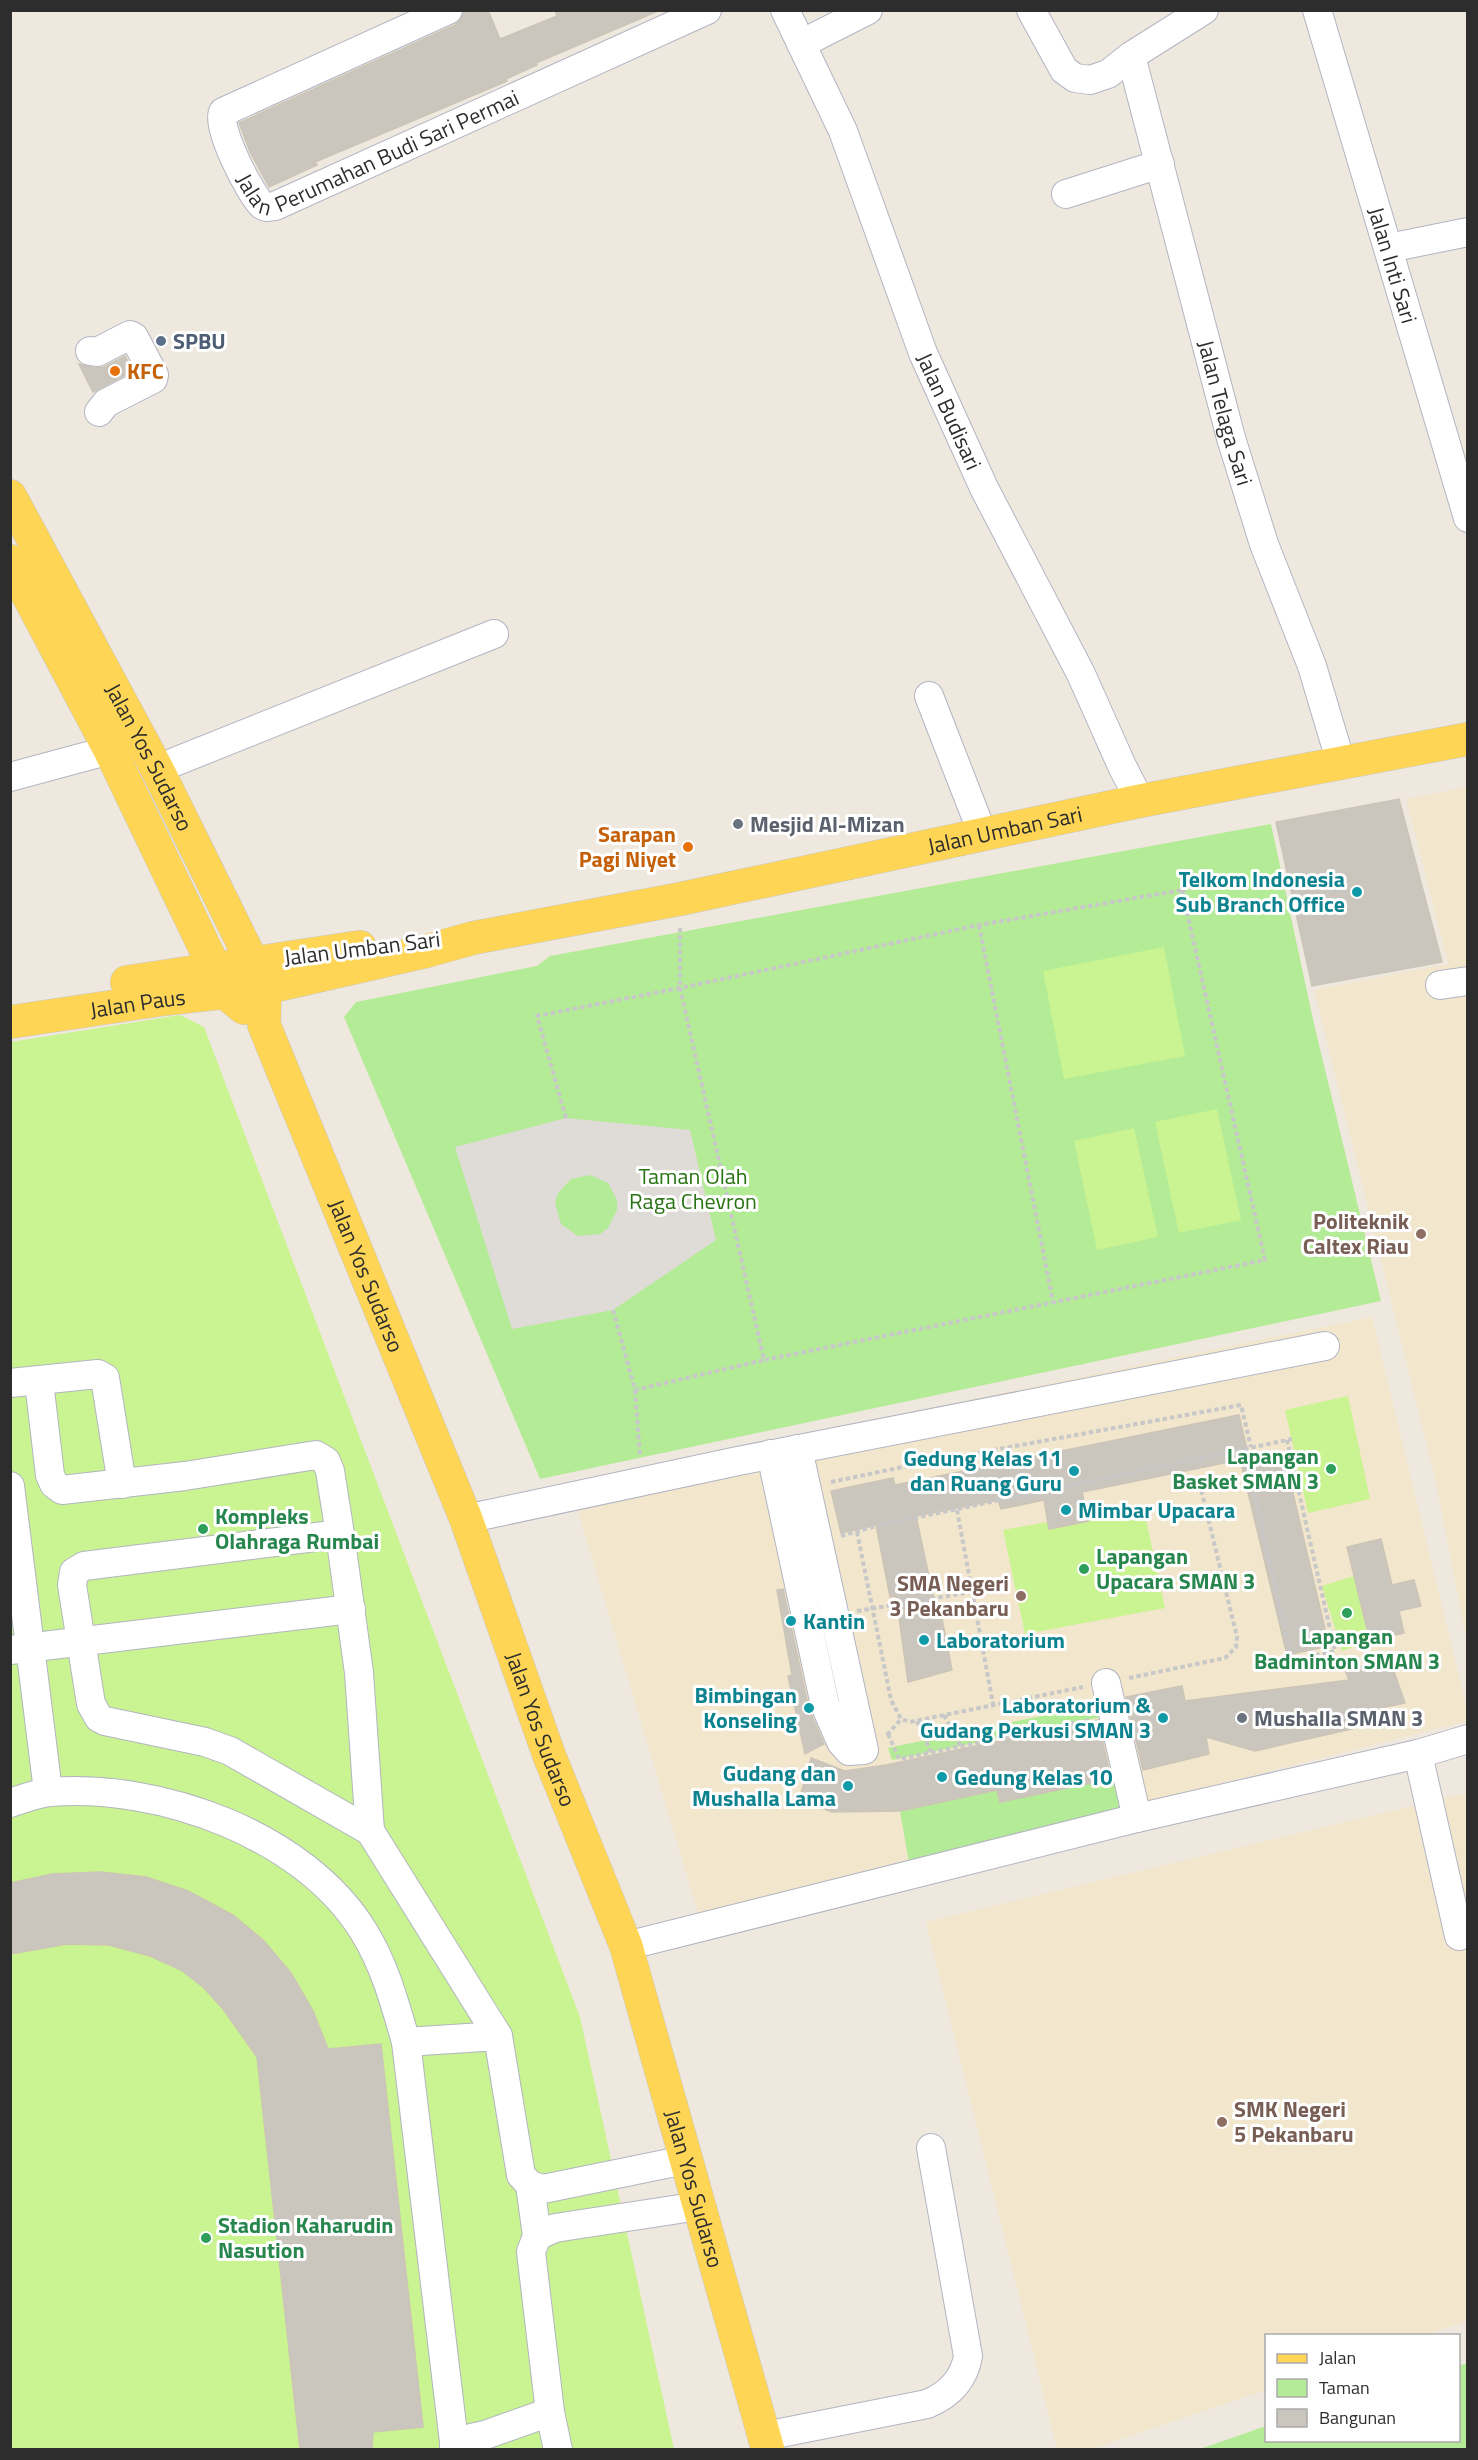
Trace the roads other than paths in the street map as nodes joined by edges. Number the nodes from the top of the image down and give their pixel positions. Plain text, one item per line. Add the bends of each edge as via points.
1 (448, 10) edge
2 (707, 10) edge
3 (784, 10) edge
4 (868, 10) edge
5 (1031, 10) edge
6 (1204, 10) edge
7 (1317, 10) edge
8 (801, 44) junction
9 (1131, 56) junction
10 (1160, 164) junction
11 (1066, 194) dead end
12 (1467, 232) edge
13 (1389, 248) junction
14 (90, 351) dead end
15 (99, 412) dead end
16 (10, 496) edge
17 (1467, 518) edge
18 (10, 561) edge
19 (494, 634) dead end
20 (929, 696) dead end
21 (1467, 739) edge
22 (110, 750) junction
23 (1341, 763) junction
24 (157, 769) junction
25 (10, 777) edge
26 (1140, 801) junction
27 (983, 835) junction
28 (258, 975) junction
29 (222, 981) junction
30 (10, 1000) edge
31 (10, 1022) edge
32 (264, 1025) junction
33 (1325, 1346) dead end
34 (39, 1382) junction
35 (10, 1383) edge
36 (784, 1452) junction
37 (122, 1484) junction
38 (10, 1486) edge
39 (466, 1519) junction
40 (340, 1534) junction
41 (351, 1609) junction
42 (81, 1641) junction
43 (21, 1649) edge
44 (1106, 1683) road end
45 (1467, 1739) edge
46 (1418, 1754) junction
47 (48, 1791) junction
48 (10, 1803) edge
49 (1137, 1818) junction
50 (370, 1831) junction
51 (1459, 1936) dead end
52 (626, 1946) junction
53 (498, 2036) junction
54 (406, 2042) junction
55 (931, 2148) dead end
56 (685, 2160) junction
57 (530, 2185) junction
58 (699, 2206) junction
59 (537, 2236) junction
60 (550, 2412) junction
61 (767, 2443) edge
62 (454, 2446) edge
63 (558, 2450) edge

1 - 2 street, Jalan Perumahan Budi Sari Permai via 223,112 220,119 224,132 250,188 262,204 275,206
3 - 8 street, Jalan Budisari
4 - 8 street
5 - 9 street via 1064,70 1075,78 1090,80 1108,74
6 - 9 street
7 - 13 street, Jalan Inti Sari
8 - 26 street, Jalan Budisari via 843,131 922,353 984,488 1081,674
9 - 10 street, Jalan Telaga Sari
10 - 11 street
10 - 23 street, Jalan Telaga Sari via 1234,449 1264,544 1312,666
12 - 13 street
13 - 17 street, Jalan Inti Sari
14 - 15 street via 97,352 134,337 154,375 106,403
16 - 24 main road, Jalan Yos Sudarso
18 - 22 main road, Jalan Yos Sudarso
19 - 24 street
20 - 27 street
21 - 23 main road, Jalan Umban Sari
22 - 25 street
22 - 29 main road, Jalan Yos Sudarso
23 - 26 main road, Jalan Umban Sari
24 - 28 main road, Jalan Yos Sudarso
26 - 27 main road, Jalan Umban Sari
27 - 28 main road, Jalan Umban Sari via 473,938 423,952
28 - 29 main road, Jalan Paus
28 - 32 main road, Jalan Yos Sudarso
29 - 30 main road, Jalan Paus
29 - 31 main road, Jalan Paus via 164,999
29 - 32 main road, Jalan Yos Sudarso
32 - 39 main road, Jalan Yos Sudarso
33 - 36 street
34 - 35 street
34 - 37 street via 54,1484 70,1491
34 - 37 street via 98,1374 105,1378
36 - 36 street via 835,1614 864,1750 849,1751 841,1742 825,1704
36 - 39 street
37 - 40 street via 316,1455 326,1461 330,1471
38 - 43 street
39 - 52 main road, Jalan Yos Sudarso via 549,1755
40 - 41 street
40 - 42 street via 84,1566 74,1572 72,1585
41 - 42 street
41 - 50 street
42 - 43 street
42 - 50 street via 91,1704 99,1718 230,1750
43 - 47 street
44 - 49 street
45 - 46 street
46 - 49 street
46 - 51 street
47 - 48 street
47 - 54 street via 138,1794 207,1813 272,1845 327,1886 363,1930 385,1970
49 - 52 street
50 - 53 street
52 - 56 main road, Jalan Yos Sudarso
53 - 54 street
53 - 57 street via 521,2175
54 - 62 street
55 - 61 street via 968,2356 959,2380 950,2392 927,2404
56 - 57 street via 543,2189
56 - 58 main road, Jalan Yos Sudarso
57 - 59 street
58 - 59 street via 555,2228
58 - 61 main road, Jalan Yos Sudarso
59 - 60 street via 531,2252
60 - 62 street
60 - 63 street

